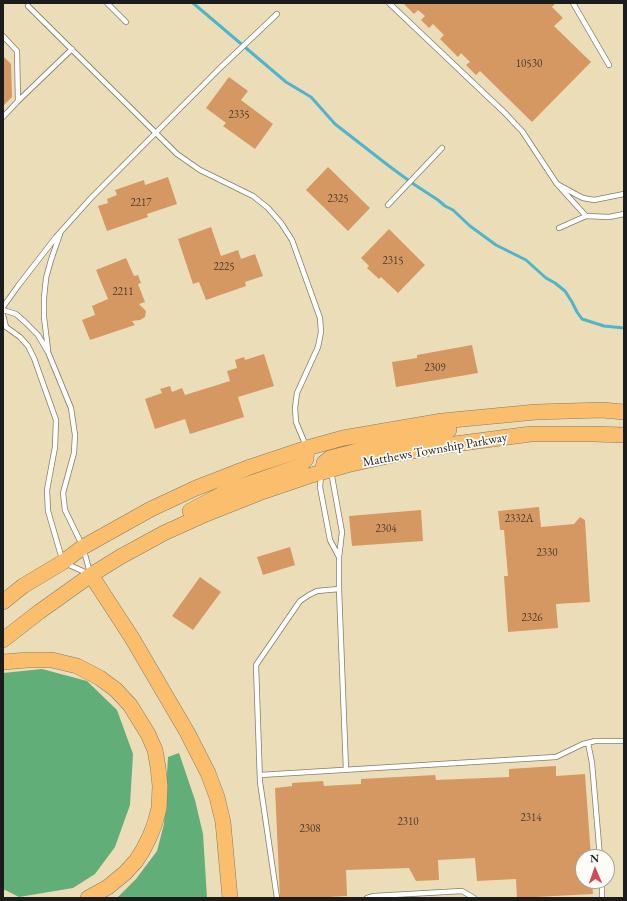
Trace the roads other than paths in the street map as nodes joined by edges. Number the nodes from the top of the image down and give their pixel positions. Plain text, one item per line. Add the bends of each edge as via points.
1 (107, 3) edge
2 (389, 3) edge
3 (573, 3) edge
4 (28, 6) dead end
5 (277, 14) dead end
6 (126, 22) dead end
7 (3, 36) edge
8 (72, 49) junction
9 (609, 65) dead end
10 (18, 101) junction
11 (3, 117) edge
12 (155, 133) junction
13 (442, 148) dead end
14 (558, 184) junction
15 (624, 194) edge
16 (388, 205) dead end
17 (624, 214) edge
18 (586, 216) junction
19 (559, 228) dead end
20 (62, 231) junction
21 (3, 309) edge
22 (3, 315) edge
23 (48, 352) junction
24 (624, 412) edge
25 (477, 418) junction
26 (624, 435) edge
27 (307, 448) junction
28 (326, 471) junction
29 (164, 533) junction
30 (83, 546) junction
31 (339, 557) junction
32 (63, 562) junction
33 (91, 575) junction
34 (339, 589) junction
35 (3, 602) edge
36 (3, 640) edge
37 (3, 662) edge
38 (624, 741) edge
39 (588, 743) junction
40 (346, 770) junction
41 (260, 775) junction
42 (599, 849) edge
43 (88, 898) edge
44 (230, 898) edge
45 (277, 898) edge
46 (367, 898) edge
47 (474, 898) edge

1 - 6 lane
2 - 14 lane via 522,131
3 - 9 lane
4 - 8 lane
5 - 12 lane
7 - 10 lane via 17,51
8 - 10 lane
8 - 12 lane
10 - 11 lane
12 - 20 lane
12 - 27 lane via 194,166 253,196 268,208 292,240 320,318 318,347 297,392 295,408 296,422
13 - 16 lane
14 - 15 lane via 583,198 594,200
14 - 18 lane
17 - 18 lane via 609,217
18 - 19 lane
20 - 21 lane
20 - 23 lane via 46,278 44,318
21 - 23 lane via 16,314 25,322
22 - 32 lane via 6,327 28,346 56,420 55,447 47,490 48,511
23 - 30 lane via 73,419 74,453 63,493 65,510
24 - 25 main road, Matthews Township Parkway via 536,412
25 - 27 main road, Matthews Township Parkway via 442,421 343,438
25 - 28 main road via 447,431 330,458 324,463
26 - 28 main road, Matthews Township Parkway via 531,434 401,453
27 - 29 main road via 306,460 300,466 228,491 188,512
27 - 30 main road, Matthews Township Parkway via 196,488
28 - 29 main road, Matthews Township Parkway via 259,493
28 - 31 lane via 342,532
28 - 31 lane via 320,487 330,540
29 - 33 main road, Matthews Township Parkway
30 - 32 main road, Matthews Township Parkway
30 - 33 lane
31 - 34 lane
32 - 33 lane
32 - 35 main road, Matthews Township Parkway via 23,586
33 - 36 main road, Matthews Township Parkway
33 - 44 main road via 132,638 208,773 223,822
34 - 40 lane
34 - 41 lane via 317,592 300,601 256,665
37 - 43 main road via 52,660 77,666 100,678 130,705 155,750 160,786 159,808 150,836 136,861 125,873
38 - 39 lane
39 - 40 lane via 556,757
39 - 42 lane
40 - 41 lane
41 - 45 lane
46 - 47 lane via 462,891

